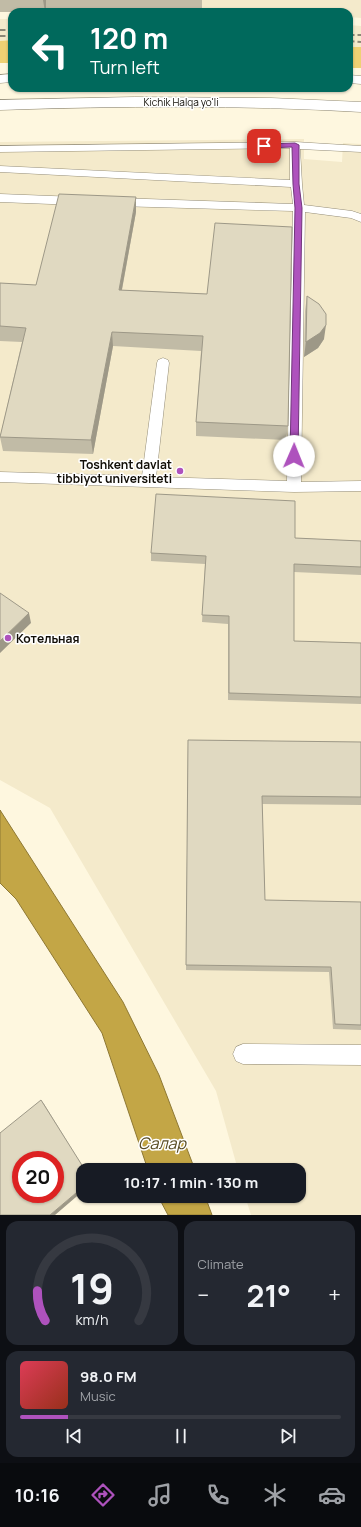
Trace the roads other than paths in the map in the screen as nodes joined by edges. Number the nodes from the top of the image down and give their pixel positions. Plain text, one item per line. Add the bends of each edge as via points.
1 (0, 105) edge
2 (361, 107) edge
3 (295, 145) junction
4 (0, 149) edge
5 (361, 149) edge
6 (0, 169) edge
7 (296, 184) junction
8 (0, 198) edge
9 (86, 201) edge
10 (102, 202) edge
11 (299, 208) junction
12 (361, 218) edge
13 (163, 363) dead end
14 (0, 477) edge
15 (148, 482) junction
16 (361, 486) edge
17 (294, 487) junction
18 (243, 1054) dead end
19 (361, 1054) edge

1 - 2 highway, Kichik Halqa yo'li via 182,102
3 - 4 lane
3 - 5 lane
3 - 7 lane
6 - 7 lane
7 - 11 lane
8 - 9 lane
10 - 11 lane
11 - 12 lane
11 - 17 lane
13 - 15 lane
14 - 15 lane
15 - 17 lane
16 - 17 lane
18 - 19 lane

